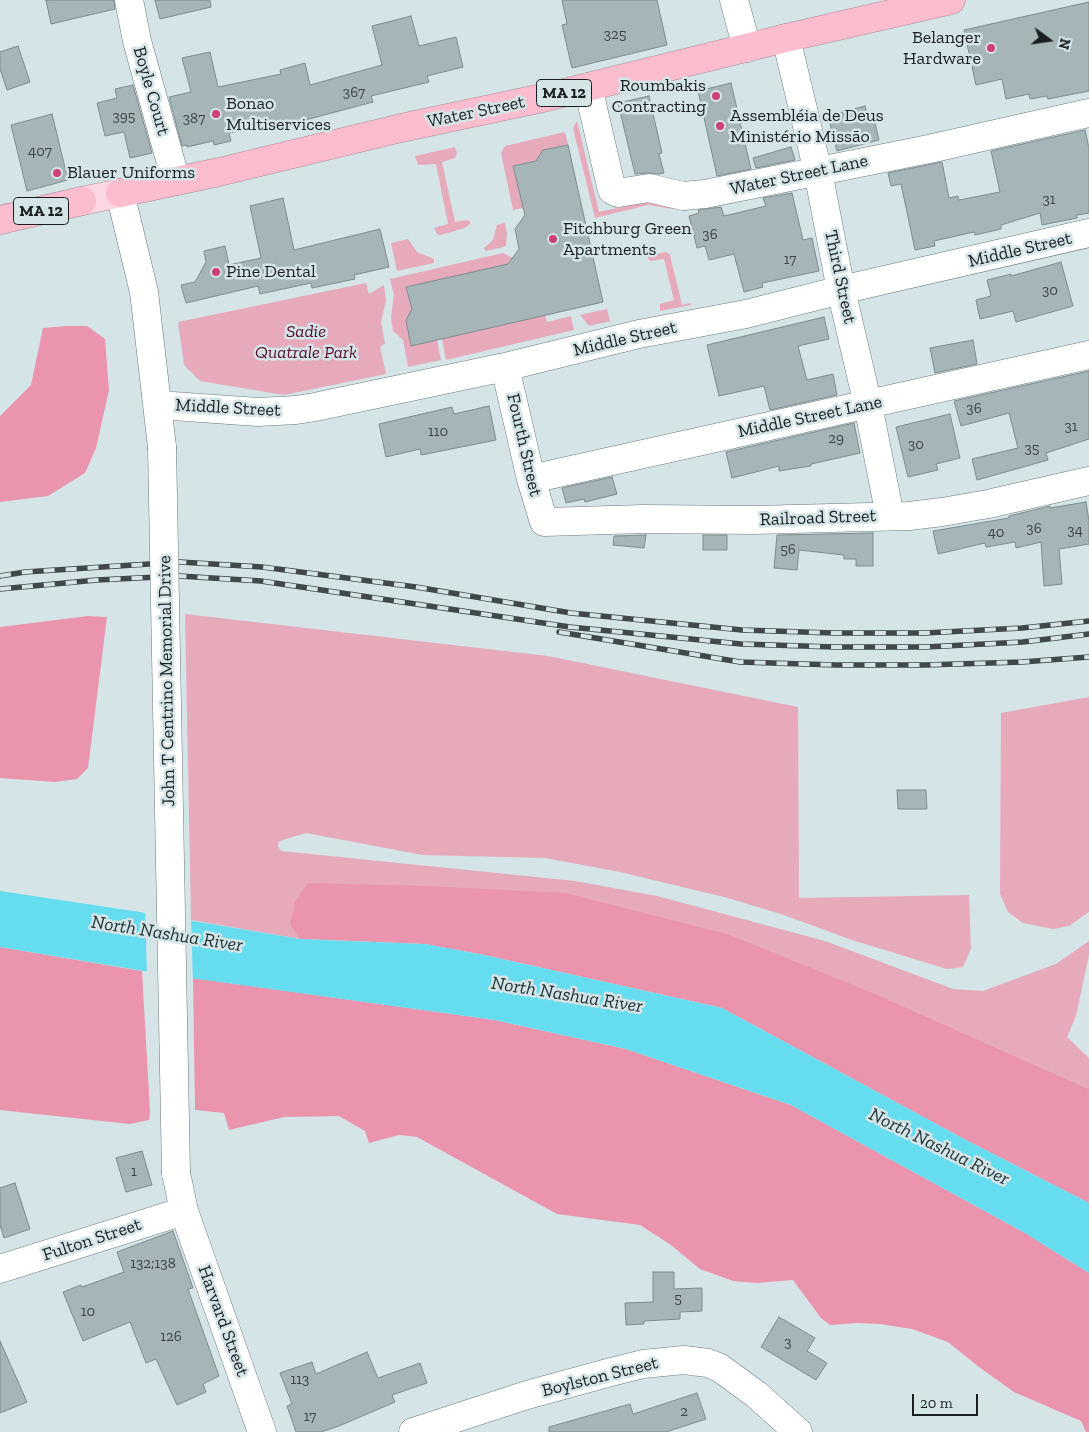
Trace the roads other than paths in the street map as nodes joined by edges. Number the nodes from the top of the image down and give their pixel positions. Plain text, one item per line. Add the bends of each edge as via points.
1 (129, 0) edge
2 (734, 0) edge
3 (951, 0) edge
4 (786, 38) junction
5 (747, 48) junction
6 (588, 87) junction
7 (1089, 112) edge
8 (818, 172) junction
9 (176, 181) junction
10 (120, 193) junction
11 (82, 201) joint
12 (0, 220) edge
13 (1089, 234) edge
14 (842, 290) junction
15 (1089, 355) edge
16 (505, 367) junction
17 (158, 405) junction
18 (868, 405) junction
19 (531, 479) junction
20 (1089, 481) edge
21 (890, 516) junction
22 (544, 522) joint
23 (184, 1210) junction
24 (0, 1269) edge
25 (262, 1432) edge
26 (413, 1432) edge
27 (798, 1432) edge

1 - 9 street, Boyle Court via 137,41
2 - 5 street
3 - 4 highway, Water Street / MA 12
4 - 5 highway, Water Street / MA 12
4 - 8 street, Third Street
5 - 6 highway, Water Street / MA 12
6 - 8 street, Water Street Lane via 610,186 615,193 649,188 683,196 705,194
6 - 9 highway, Water Street / MA 12
7 - 8 street, Water Street Lane
8 - 14 street, Third Street
9 - 10 highway, Water Street / MA 12
10 - 11 main road, Water Street / MA 12
10 - 17 street, John T Centrino Memorial Drive via 144,292
11 - 12 highway, Water Street / MA 12
13 - 14 street, Middle Street
14 - 16 street, Middle Street
14 - 18 street, Third Street
15 - 18 street, Middle Street Lane
16 - 17 street, Middle Street via 296,410 258,412
16 - 19 street, Fourth Street
17 - 23 street, John T Centrino Memorial Drive, bridge via 162,447 176,1173
18 - 19 street, Middle Street Lane
18 - 21 street, Third Street
19 - 22 street, Fourth Street
20 - 21 street, Railroad Street via 988,504
21 - 22 street, Railroad Street
23 - 24 street, Fulton Street
23 - 25 street, Harvard Street
26 - 27 street, Boylston Street via 610,1372 684,1360 720,1368 757,1395

